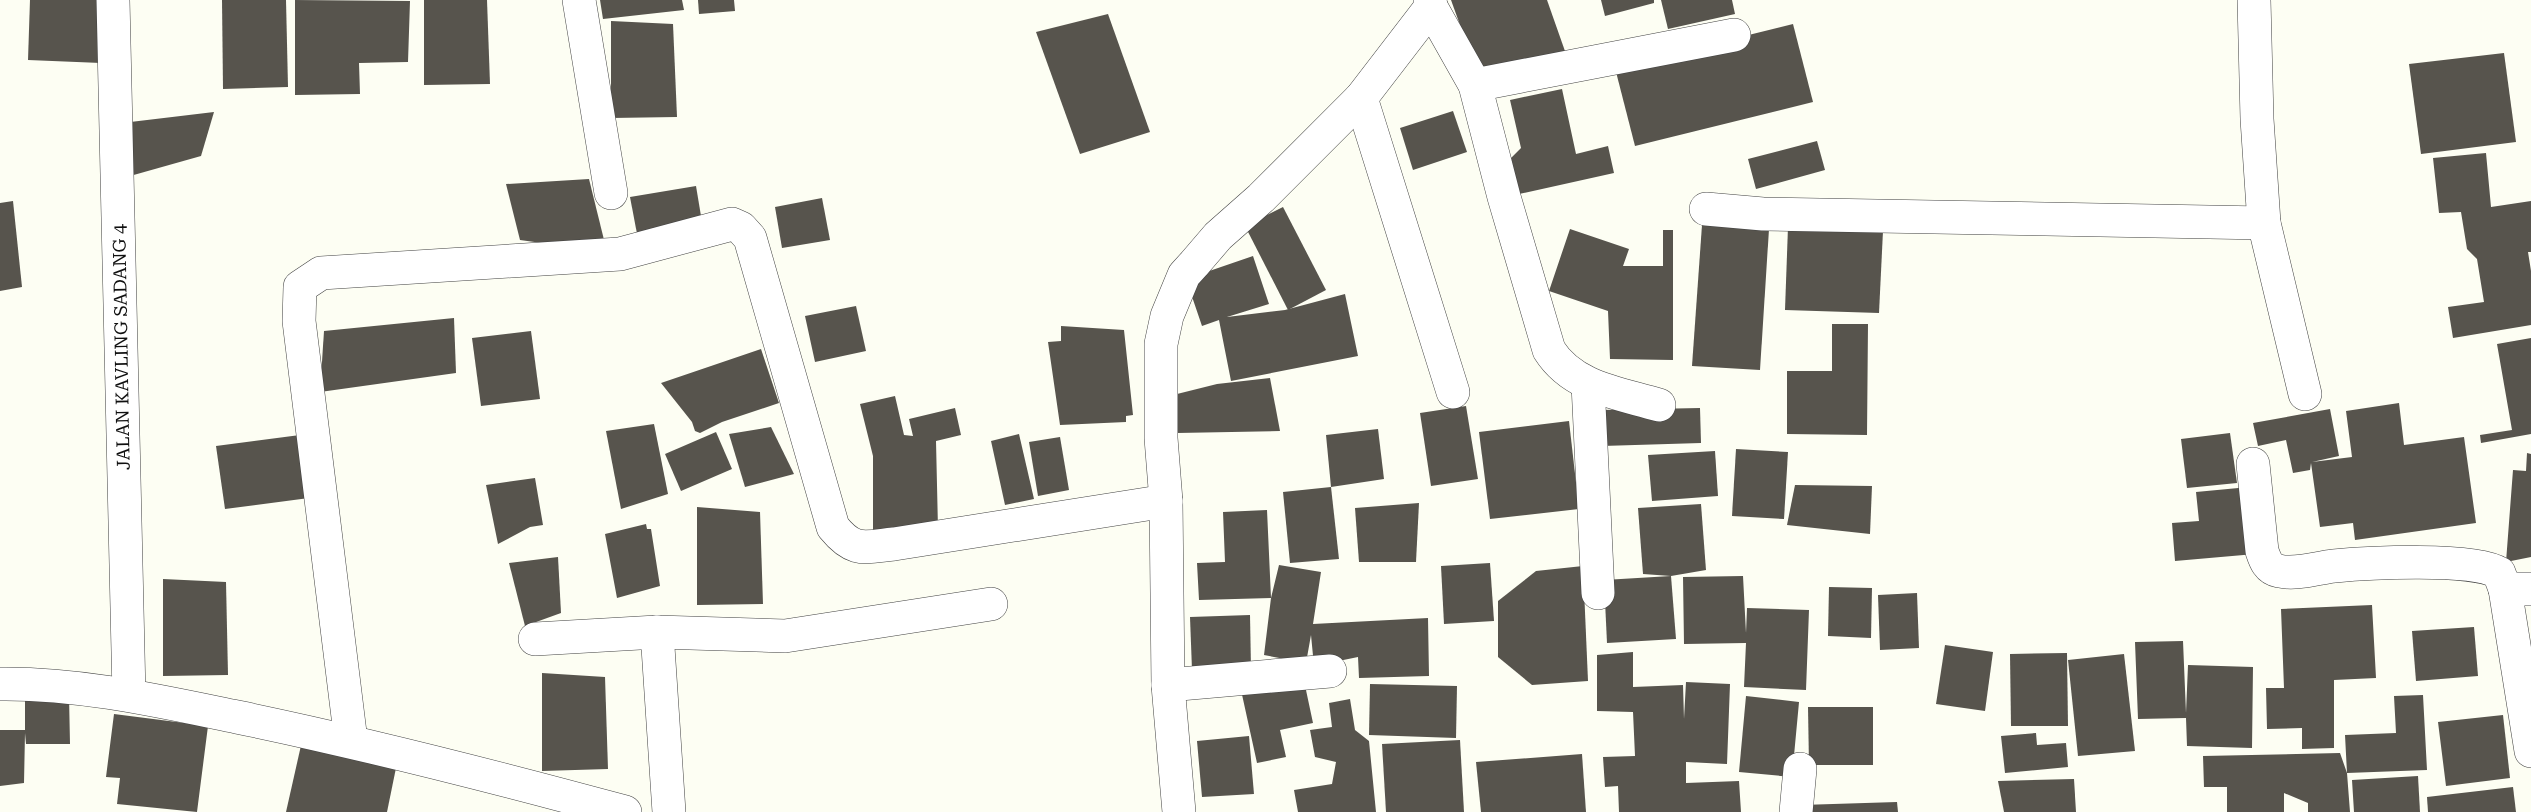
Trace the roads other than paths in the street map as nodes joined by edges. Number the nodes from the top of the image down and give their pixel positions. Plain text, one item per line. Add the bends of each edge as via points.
1 (113, 0) edge
2 (579, 0) edge
3 (2254, 0) edge
4 (1431, 3) edge
5 (1734, 35) dead end
6 (1475, 85) junction
7 (1361, 98) junction
8 (610, 193) dead end
9 (1706, 209) dead end
10 (2264, 224) junction
11 (1588, 384) junction
12 (1453, 392) dead end
13 (2305, 394) dead end
14 (1659, 405) dead end
15 (2253, 464) dead end
16 (1166, 501) junction
17 (2518, 589) edge
18 (1598, 593) dead end
19 (991, 604) dead end
20 (657, 632) junction
21 (535, 639) dead end
22 (1330, 671) dead end
23 (0, 684) edge
24 (1168, 685) junction
25 (129, 695) junction
26 (351, 741) junction
27 (2531, 751) edge
28 (1800, 769) dead end
29 (624, 812) edge
30 (669, 812) edge
31 (1179, 812) edge
32 (1796, 812) edge

1 - 25 street, JALAN KAVLING SADANG 4
2 - 8 street
3 - 10 street
4 - 6 street
4 - 7 street
5 - 6 street
6 - 11 street via 1543,335 1559,366
7 - 12 street
7 - 16 street via 1218,236 1184,275 1167,316 1161,344
9 - 10 street via 1763,214
10 - 13 street
11 - 14 street
11 - 18 street
15 - 17 street via 2262,551 2267,564 2277,571 2398,563 2480,565 2499,573
16 - 24 street
16 - 26 street via 885,545 857,548 844,541 833,527 750,238 732,224 620,254 321,273 300,287 299,321
17 - 27 street
19 - 20 street via 785,636
20 - 21 street
20 - 30 street
22 - 24 street
23 - 25 street
24 - 31 street
25 - 26 street
26 - 29 street
28 - 32 street

